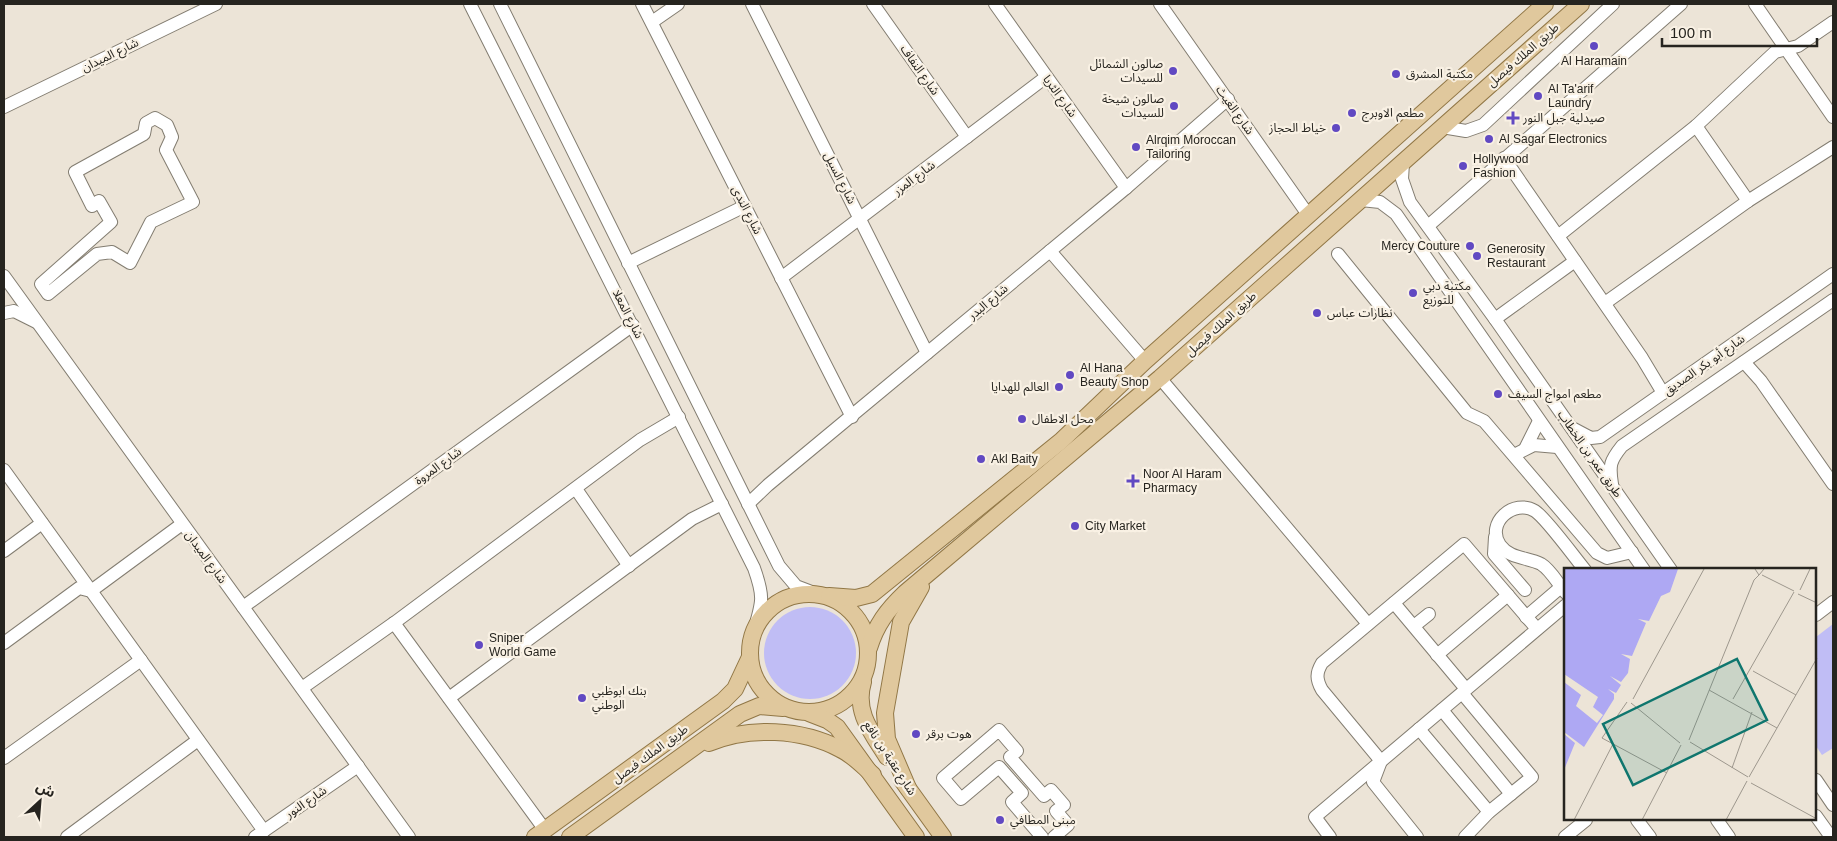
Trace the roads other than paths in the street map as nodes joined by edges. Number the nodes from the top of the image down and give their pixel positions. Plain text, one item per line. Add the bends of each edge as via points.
1 (216, 4) edge
2 (470, 4) edge
3 (500, 4) edge
4 (642, 4) edge
5 (678, 4) edge
6 (752, 4) edge
7 (873, 4) edge
8 (995, 4) edge
9 (1160, 4) edge
10 (1545, 4) edge
11 (1582, 4) edge
12 (1613, 4) edge
13 (1681, 4) edge
14 (1755, 4) edge
15 (652, 22) junction
16 (1833, 22) edge
17 (1786, 48) junction
18 (1046, 78) junction
19 (1228, 100) junction
20 (4, 107) edge
21 (1833, 117) edge
22 (1696, 126) junction
23 (1442, 127) junction
24 (967, 137) junction
25 (1833, 147) edge
26 (1504, 158) junction
27 (1402, 163) junction
28 (75, 172) joint
29 (1126, 188) junction
30 (1360, 200) junction
31 (1748, 201) junction
32 (745, 206) junction
33 (1308, 216) junction
34 (860, 218) junction
35 (1428, 226) junction
36 (1558, 236) junction
37 (1050, 251) junction
38 (1338, 254) dead end
39 (1575, 261) junction
40 (628, 263) junction
41 (1833, 274) edge
42 (781, 278) junction
43 (1833, 279) edge
44 (4, 280) edge
45 (1476, 293) junction
46 (1833, 300) edge
47 (1605, 303) junction
48 (1459, 305) junction
49 (4, 313) edge
50 (1495, 319) junction
51 (40, 324) junction
52 (632, 324) junction
53 (1786, 333) junction
54 (927, 354) junction
55 (1145, 361) junction
56 (1744, 362) junction
57 (1160, 378) junction
58 (1663, 394) junction
59 (680, 417) junction
60 (852, 417) junction
61 (1539, 421) junction
62 (1572, 428) junction
63 (1526, 447) junction
64 (1557, 447) junction
65 (1514, 455) junction
66 (4, 470) edge
67 (1833, 484) edge
68 (1612, 487) junction
69 (576, 489) junction
70 (722, 504) junction
71 (748, 504) junction
72 (42, 523) junction
73 (182, 524) junction
74 (1495, 537) junction
75 (4, 551) edge
76 (1632, 552) junction
77 (629, 566) junction
78 (1583, 568) edge
79 (1643, 568) edge
80 (1670, 568) edge
81 (930, 574) junction
82 (1525, 590) dead end
83 (1563, 590) edge
84 (91, 591) junction
85 (823, 595) junction
86 (1508, 595) junction
87 (1833, 602) edge
88 (1394, 603) junction
89 (243, 607) junction
90 (1564, 607) edge
91 (1428, 614) dead end
92 (1817, 614) edge
93 (1526, 617) junction
94 (394, 623) junction
95 (1368, 624) junction
96 (1414, 626) junction
97 (1537, 629) junction
98 (754, 630) junction
99 (4, 643) edge
100 (869, 648) junction
101 (1437, 655) junction
102 (750, 657) junction
103 (140, 660) junction
104 (866, 672) junction
105 (302, 688) junction
106 (1464, 691) junction
107 (449, 698) junction
108 (1442, 710) junction
109 (800, 711) junction
110 (1419, 728) junction
111 (198, 740) junction
112 (694, 749) junction
113 (6, 752) edge
114 (1381, 761) junction
115 (358, 766) junction
116 (873, 775) junction
117 (1819, 785) edge
118 (908, 788) junction
119 (1511, 794) junction
120 (1817, 802) edge
121 (1833, 805) edge
122 (1489, 812) junction
123 (1817, 818) edge
124 (1585, 821) edge
125 (1638, 821) edge
126 (1718, 821) edge
127 (259, 834) edge
128 (540, 834) edge
129 (67, 837) edge
130 (409, 837) edge
131 (570, 837) edge
132 (916, 837) edge
133 (943, 837) edge
134 (1042, 837) edge
135 (1054, 837) edge
136 (1330, 837) edge
137 (1417, 837) edge
138 (1465, 837) edge
139 (1565, 837) edge
140 (1650, 837) edge
141 (1729, 837) edge
142 (1830, 837) edge

1 - 20 street, شارع الميدان
2 - 52 street, شارع المعلا
3 - 40 street, شارع المعلا
4 - 15 street, شارع الندى
5 - 15 street
6 - 34 street, شارع السيل
7 - 24 street, شارع النفاف
8 - 18 street, شارع الثريا
9 - 19 street, شارع الغيث
10 - 33 main road, طريق الملك فيصل
11 - 23 main road, طريق الملك فيصل
12 - 23 street via 1483,125 1466,131
13 - 26 street
14 - 17 street
15 - 32 street, شارع الندى
16 - 17 street via 1798,46
17 - 21 street
17 - 22 street via 1775,52
18 - 24 street, شارع المزر
18 - 29 street, شارع الثريا
19 - 29 street, شارع البدر
19 - 33 street, شارع الغيث
22 - 31 street
22 - 36 street
23 - 27 main road, طريق الملك فيصل
24 - 34 street, شارع المزر
25 - 31 street
26 - 35 street
26 - 36 street
27 - 30 main road, طريق الملك فيصل
27 - 35 street, طريق عمر بن الخطاب via 1406,195
28 - 28 street via 144,134 146,123 156,118 167,125 172,137 166,150 194,202 151,222 130,263 112,252 97,254 48,294 41,284 111,222 99,201 92,206
29 - 37 street, شارع البدر
30 - 48 street, طريق عمر بن الخطاب via 1374,200 1392,209
30 - 57 main road, طريق الملك فيصل
31 - 47 street
32 - 40 street
32 - 42 street, شارع الندى
33 - 55 main road, طريق الملك فيصل
34 - 42 street, شارع المزر
34 - 54 street, شارع السيل
35 - 45 street, طريق عمر بن الخطاب
36 - 39 street
37 - 54 street, شارع البدر
37 - 55 street
38 - 65 street via 1467,413 1484,421
39 - 47 street
39 - 50 street
40 - 71 street, شارع المعلا
41 - 58 street, شارع أبو بكر الصديق
42 - 60 street, شارع الندى
43 - 53 street via 1777,321 1775,326 1779,332
44 - 51 street, شارع الميدان
45 - 48 street via 1466,293 1460,298
45 - 50 street, طريق عمر بن الخطاب
46 - 53 street, شارع أبو بكر الصديق
47 - 58 street
48 - 61 street, طريق عمر بن الخطاب
49 - 51 street via 14,311
50 - 62 street, طريق عمر بن الخطاب
51 - 73 street, شارع الميدان
52 - 59 street, شارع المعلا
52 - 89 street, شارع المروة
53 - 56 street, شارع أبو بكر الصديق
54 - 60 street, شارع البدر
55 - 85 main road, طريق الملك فيصل via 1057,444 893,579 872,594 856,598
56 - 67 street via 1761,381
56 - 68 street, شارع أبو بكر الصديق via 1622,446 1612,459
57 - 81 main road, طريق الملك فيصل
57 - 95 street
58 - 62 street, شارع أبو بكر الصديق via 1600,437 1591,438
59 - 69 street via 640,440
59 - 70 street, شارع المعلا
60 - 71 street, شارع البدر
61 - 63 street
61 - 64 street, طريق عمر بن الخطاب
62 - 68 street, طريق عمر بن الخطاب
63 - 64 street via 1542,444
63 - 65 street
64 - 76 street, طريق عمر بن الخطاب
65 - 76 street via 1597,553 1611,558
66 - 72 street
68 - 80 street, طريق عمر بن الخطاب
69 - 77 street
69 - 94 street
70 - 77 street via 692,520
70 - 98 street, شارع المعلا via 762,591 762,606
71 - 85 street, شارع المعلا via 787,578 796,586
72 - 75 street
72 - 84 street
73 - 84 street
73 - 89 street, شارع الميدان
74 - 78 street via 1497,523 1506,512 1521,507 1536,512
74 - 82 street via 1494,554
74 - 83 street via 1501,547 1513,556 1540,564
76 - 79 street, طريق عمر بن الخطاب
77 - 107 street
81 - 100 main road, طريق الملك فيصل via 883,616
81 - 118 main road via 901,622 885,713 887,739
83 - 93 street
84 - 99 street via 79,588
84 - 103 street
85 - 98 main road via 797,594 779,601 764,613
85 - 100 main road via 844,604 857,616
86 - 88 street via 1464,544
86 - 93 street
86 - 101 street
87 - 92 street
88 - 95 street
88 - 96 street
89 - 105 street, شارع الميدان
90 - 97 street
91 - 96 street
93 - 97 street
94 - 105 street
94 - 107 street
95 - 114 street via 1322,664 1317,681
96 - 101 street
97 - 106 street
98 - 102 main road
100 - 104 main road
101 - 106 street
102 - 109 main road via 754,675 763,690 776,702
102 - 128 main road, طريق الملك فيصل via 736,689 723,701
103 - 111 street
103 - 113 street
104 - 109 main road via 857,689 843,702 826,710
104 - 118 main road, شارع عقبة بن نافع via 859,704 866,725
105 - 115 street, شارع الميدان
106 - 108 street
106 - 119 street via 1532,777
107 - 128 street
108 - 110 street
108 - 119 street
109 - 112 main road, طريق الملك فيصل via 759,706 740,714
109 - 116 main road, شارع عقبة بن نافع via 837,727
110 - 114 street
110 - 122 street
111 - 127 street
111 - 129 street
112 - 116 main road via 741,733 796,735 840,749
112 - 131 main road, طريق الملك فيصل
114 - 136 street via 1315,817
114 - 137 street via 1373,782
115 - 127 street, شارع النور
115 - 130 street, شارع الميدان
116 - 132 main road, شارع عقبة بن نافع
117 - 120 street via 1822,797
117 - 121 street
118 - 133 main road, شارع عقبة بن نافع
119 - 122 street
122 - 138 street
123 - 142 street
124 - 139 street
125 - 140 street
126 - 141 street
134 - 135 street via 1012,802 1022,793 999,766 961,799 943,778 999,730 1017,751 1010,757 1027,777 1044,796 1051,790 1064,805 1056,811 1068,825

